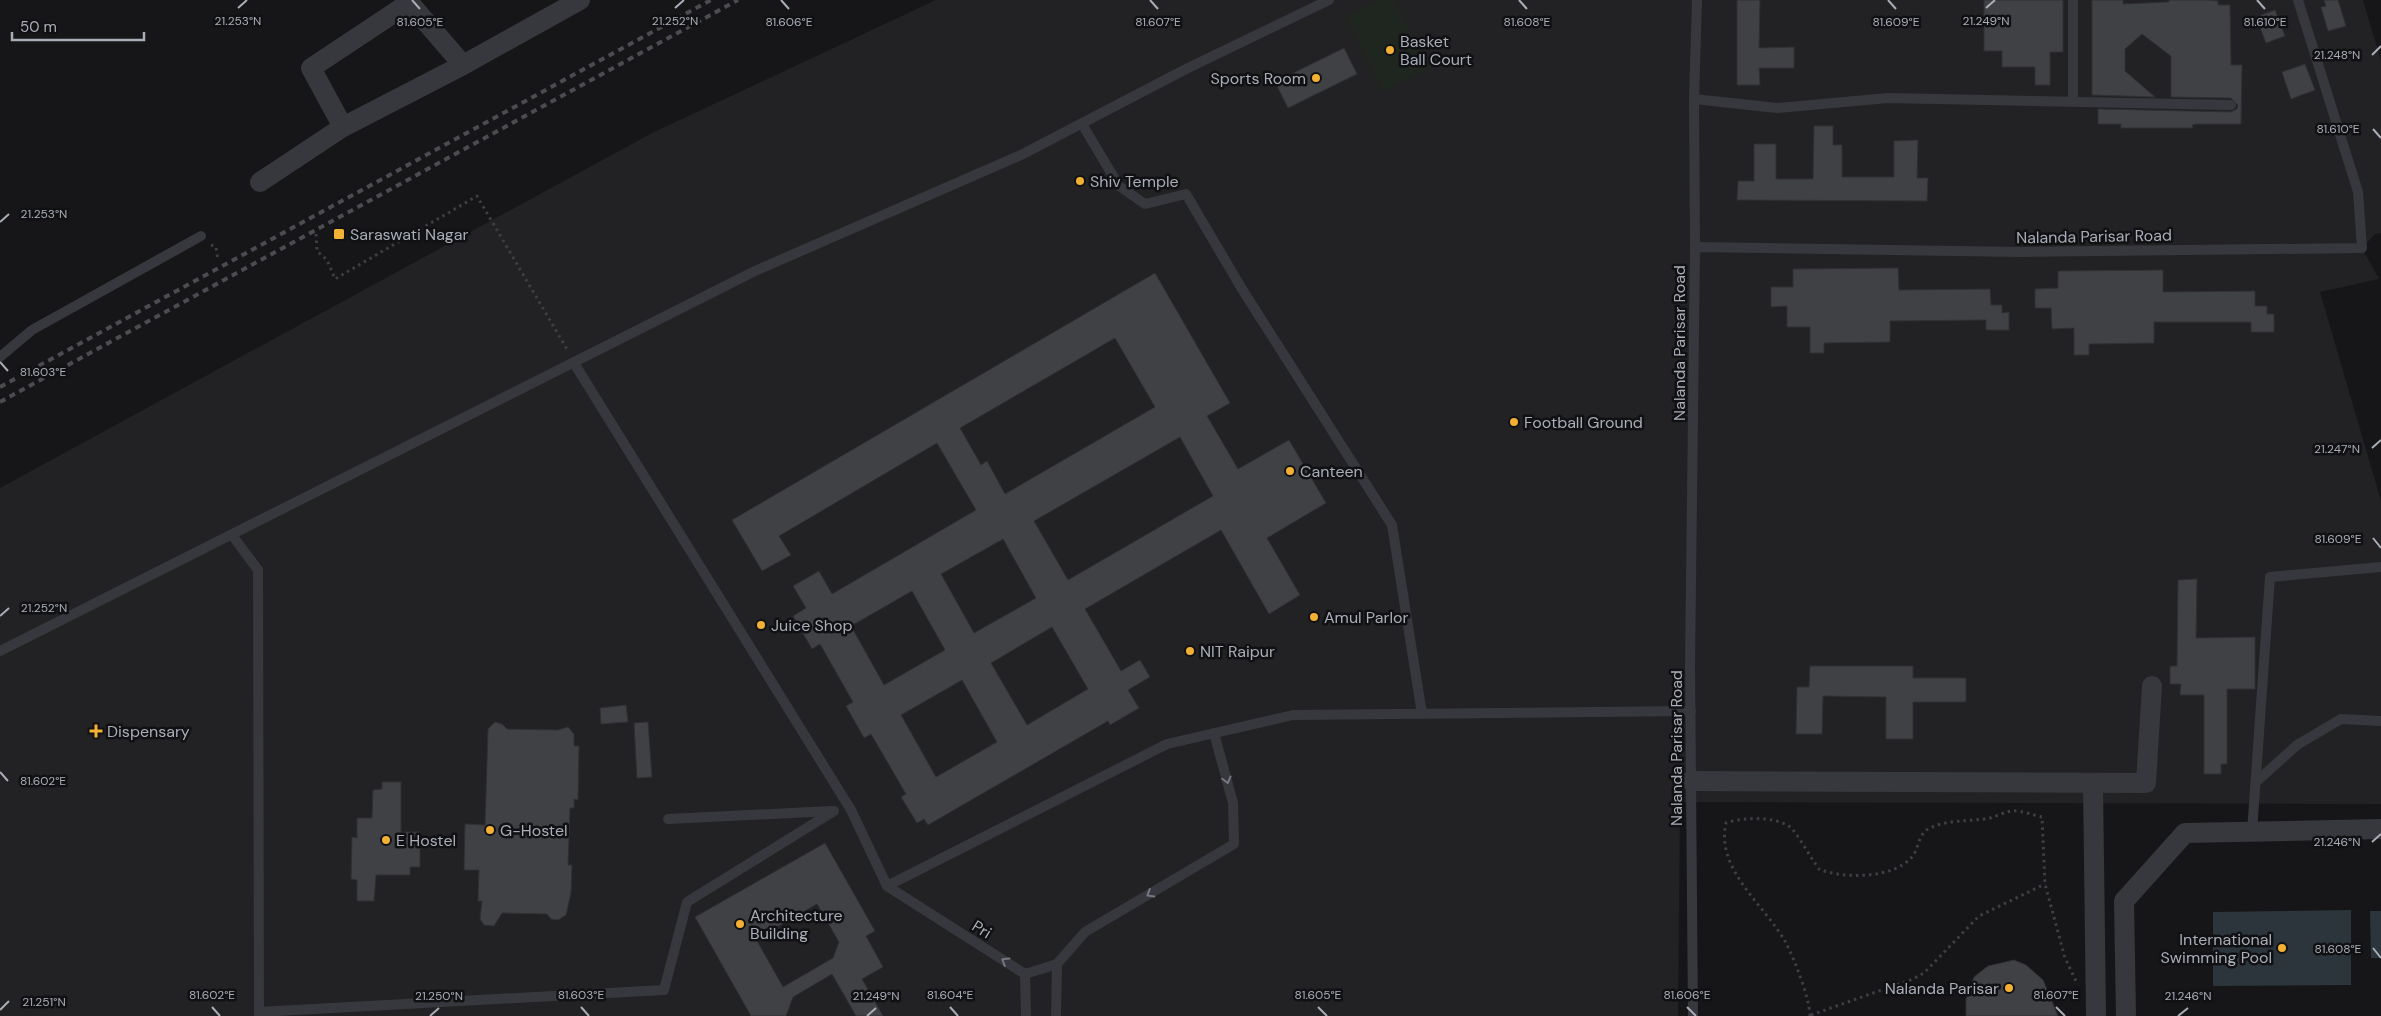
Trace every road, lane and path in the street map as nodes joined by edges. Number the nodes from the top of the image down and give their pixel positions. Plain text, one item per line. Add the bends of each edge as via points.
1 (580, 0) edge
2 (1329, 0) edge
3 (1697, 0) edge
4 (2073, 0) edge
5 (2298, 0) edge
6 (408, 1) edge
7 (463, 65) junction
8 (1694, 99) junction
9 (2073, 102) junction
10 (2231, 106) dead end
11 (1082, 124) junction
12 (343, 127) junction
13 (260, 182) dead end
14 (316, 234) dead end
15 (201, 236) dead end
16 (1695, 247) junction
17 (0, 357) edge
18 (574, 363) junction
19 (232, 535) junction
20 (2381, 567) edge
21 (0, 650) edge
22 (2152, 686) dead end
23 (1691, 711) junction
24 (1422, 714) junction
25 (2381, 721) edge
26 (1214, 733) junction
27 (1691, 780) junction
28 (2256, 782) junction
29 (2093, 783) junction
30 (851, 810) junction
31 (834, 811) junction
32 (668, 819) dead end
33 (2381, 829) edge
34 (2252, 832) junction
35 (2044, 884) junction
36 (887, 886) junction
37 (1057, 964) junction
38 (1025, 974) junction
39 (2077, 990) dead end
40 (259, 1014) edge
41 (1810, 1015) edge
42 (1026, 1016) edge
43 (1056, 1016) edge
44 (1693, 1016) edge
45 (2096, 1016) edge
46 (2126, 1016) edge

1 - 7 street
2 - 11 lane
3 - 8 lane
4 - 9 lane
5 - 16 lane, Nalanda Parisar Road via 2358,192 2362,248 2022,252
6 - 7 street
6 - 12 street via 310,68
7 - 12 street
8 - 9 lane via 1777,108 1888,98
8 - 16 lane
9 - 10 lane
11 - 18 lane via 1021,155 755,271
11 - 24 lane via 1119,186 1145,204 1186,194 1242,289 1392,525
12 - 13 street
14 - 18 path via 318,252 327,260 335,279 477,196
15 - 17 lane via 32,330
16 - 23 lane, Nalanda Parisar Road
18 - 19 lane
18 - 30 lane
19 - 21 lane
19 - 40 lane via 258,570
20 - 28 lane via 2270,577
22 - 29 street via 2146,783
23 - 24 lane
23 - 27 lane, Nalanda Parisar Road
24 - 26 lane via 1293,716
25 - 28 lane via 2341,719 2297,745
26 - 36 lane via 1167,744
26 -> 37 lane via 1233,803 1234,844 1085,932
27 - 29 street
27 - 44 lane, Nalanda Parisar Road
28 - 34 lane
29 - 45 street
30 - 31 lane
30 - 36 lane
31 - 32 lane
31 - 40 lane via 687,902 664,990
33 - 34 street
34 - 46 street via 2185,833 2124,901
35 - 39 path
35 - 41 path via 1979,916 1924,973
35 - 41 path via 2042,817 2013,810 1990,818 1952,822 1928,829 1914,856 1903,866 1846,877 1819,869 1792,828 1779,821 1734,820 1726,823 1725,845 1731,862 1746,889 1786,943
38 -> 36 lane, Pri
37 - 38 lane
37 - 43 lane
38 - 42 lane

